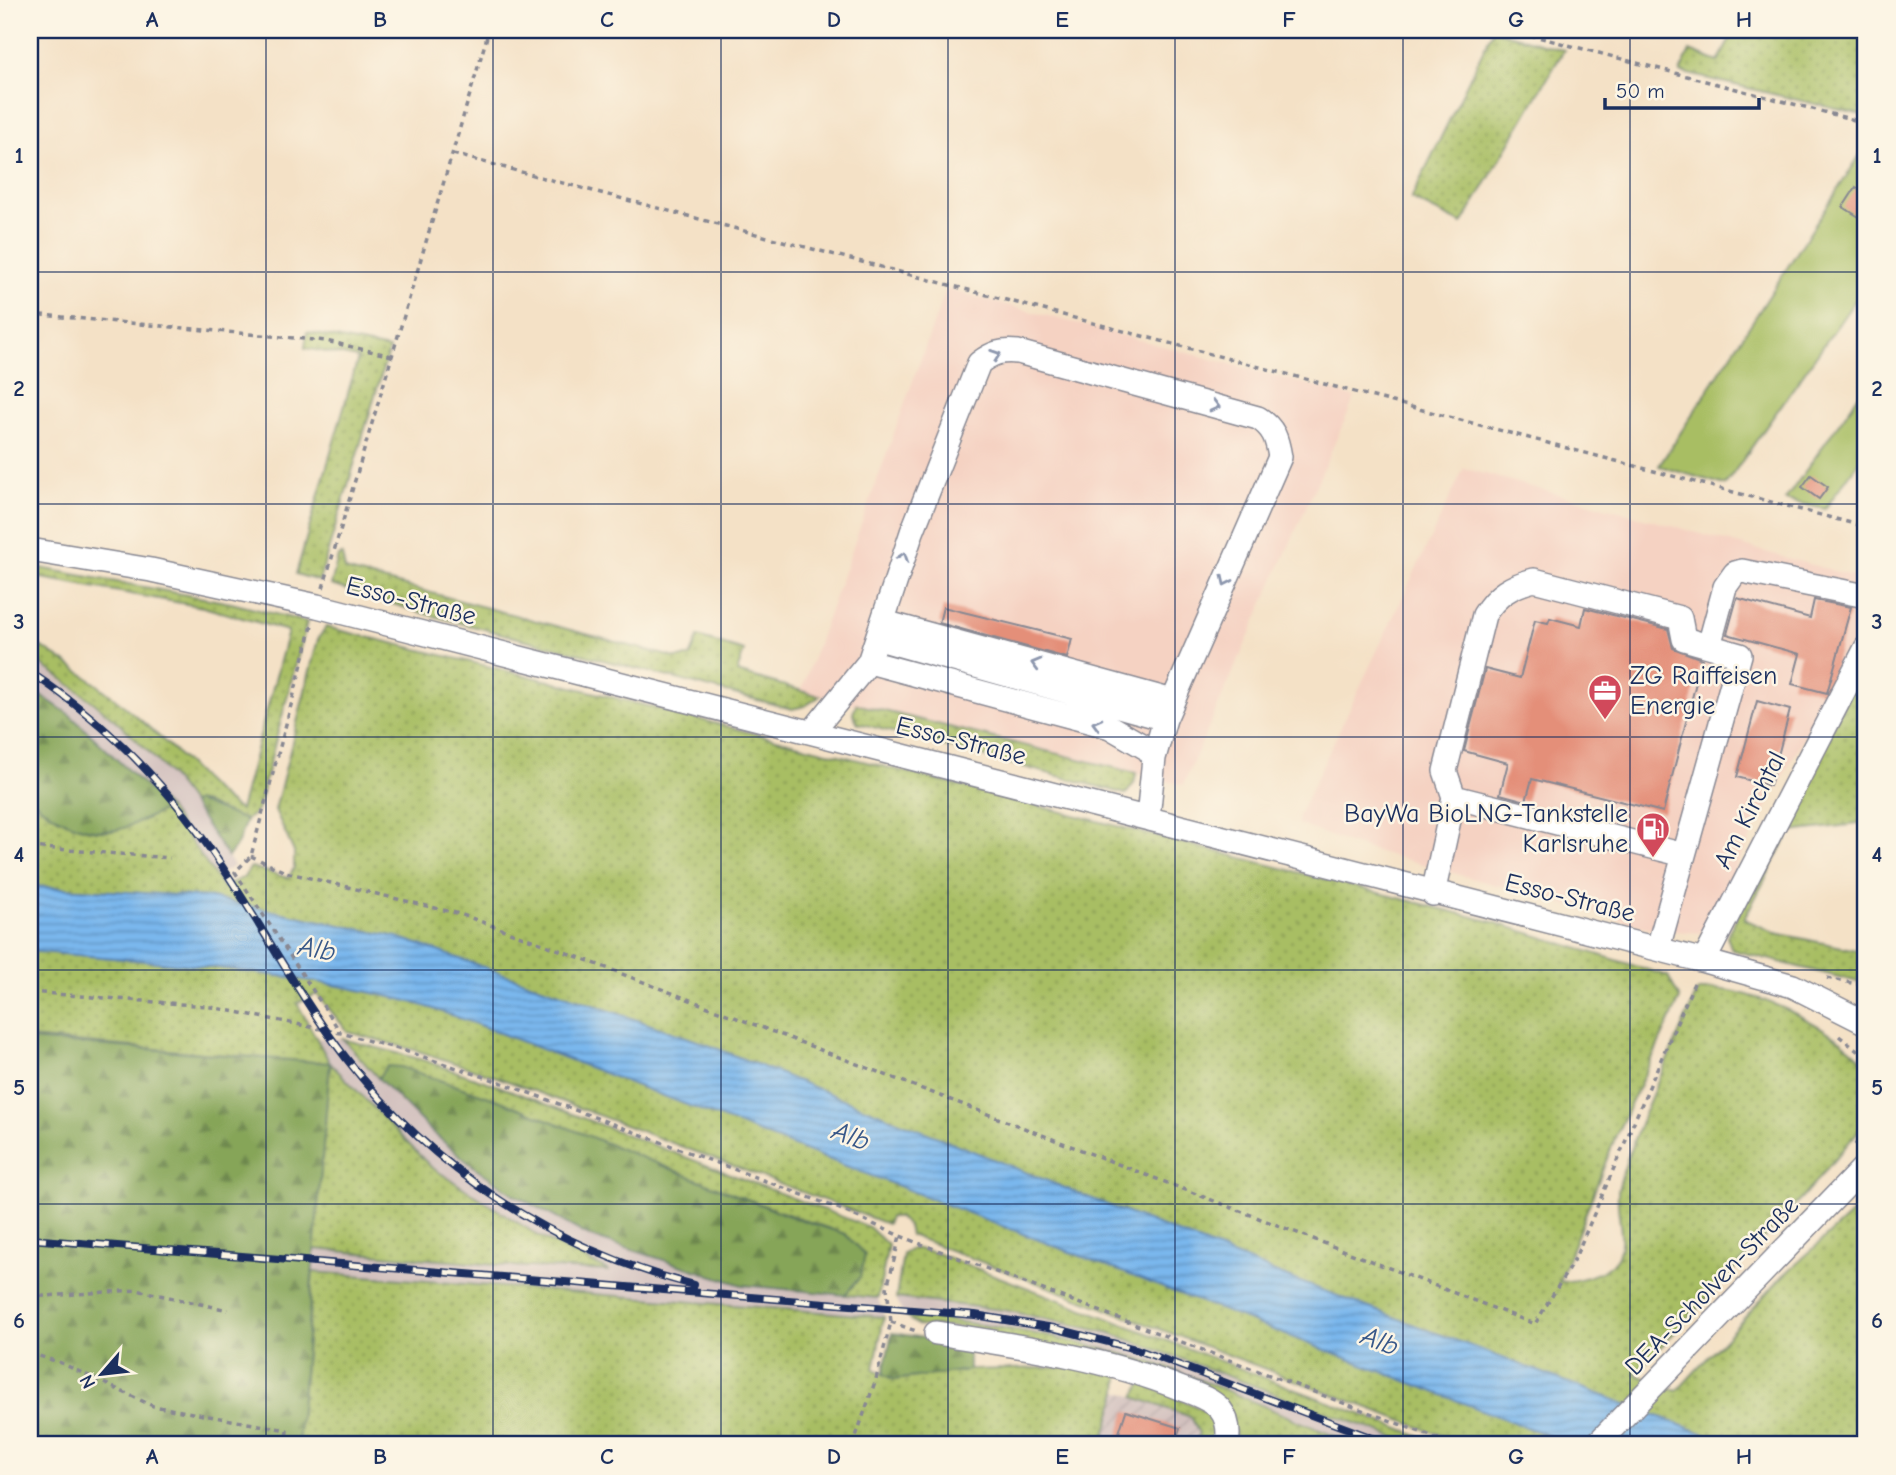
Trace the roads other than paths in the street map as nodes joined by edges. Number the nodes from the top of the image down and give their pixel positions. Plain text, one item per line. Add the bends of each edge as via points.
1 (30, 550) edge
2 (1866, 596) edge
3 (881, 631) junction
4 (1709, 646) junction
5 (1866, 648) edge
6 (869, 662) junction
7 (1169, 710) junction
8 (812, 732) junction
9 (1154, 758) junction
10 (1454, 797) junction
11 (1148, 818) junction
12 (1684, 855) junction
13 (1433, 894) junction
14 (1658, 948) junction
15 (1704, 961) junction
16 (1866, 1023) edge
17 (1866, 1165) edge
18 (936, 1333) dead end
19 (1227, 1445) edge
20 (1596, 1445) edge

1 - 8 street, Esso-Straße via 152,570 317,606
2 - 4 street via 1735,573 1725,587
3 - 6 street
3 - 7 street
3 -> 7 street via 912,532 979,363 991,354 1018,352 1258,418 1277,438 1280,457
4 - 10 street via 1685,639 1680,618 1534,580 1515,585 1495,598 1484,615 1445,771
4 - 12 street via 1740,655
5 - 15 street, Am Kirchtal
6 - 8 street
9 -> 6 street via 1110,727
7 - 9 street
8 - 11 street, Esso-Straße
9 - 11 street
10 - 12 street
10 - 13 street
11 - 13 street, Esso-Straße
12 - 14 street
13 - 14 street, Esso-Straße
14 - 15 street, Esso-Straße
15 - 16 street, Esso-Straße via 1793,986
17 - 20 street, DEA-Scholven-Straße
18 - 19 street via 1100,1361 1171,1384 1220,1409 1229,1431

